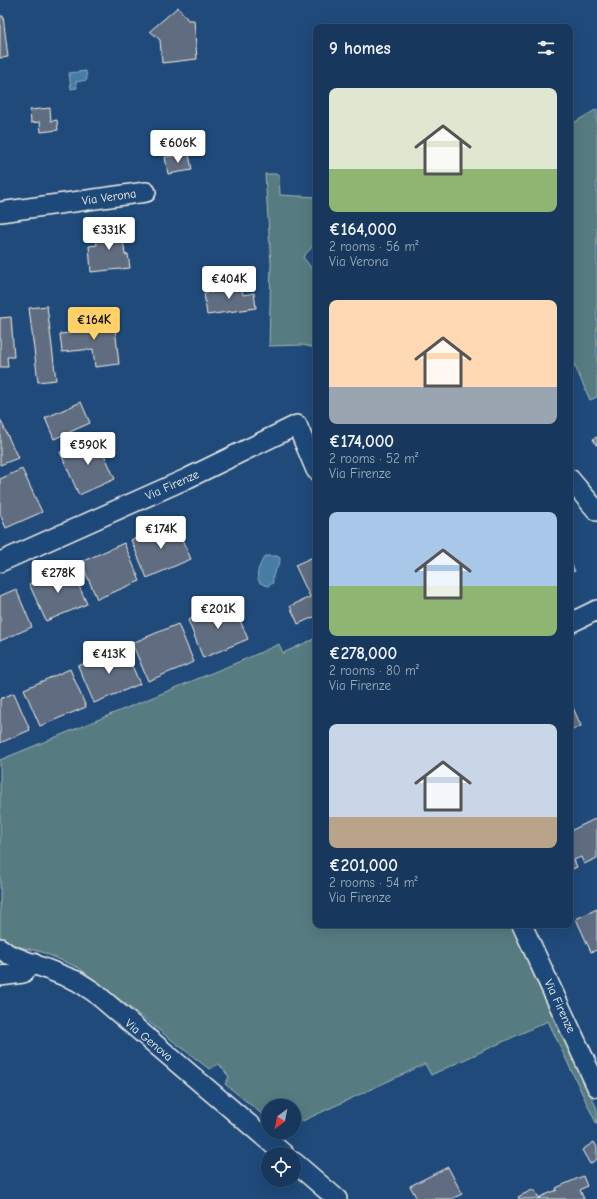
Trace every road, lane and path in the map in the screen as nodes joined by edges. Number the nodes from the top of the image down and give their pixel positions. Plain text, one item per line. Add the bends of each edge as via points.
1 (146, 192) dead end
2 (0, 212) edge
3 (313, 463) edge
4 (573, 483) edge
5 (597, 511) edge
6 (0, 562) edge
7 (597, 610) edge
8 (573, 622) edge
9 (523, 928) edge
10 (0, 948) edge
11 (33, 964) junction
12 (0, 976) edge
13 (597, 1087) edge
14 (276, 1147) edge
15 (301, 1168) edge
16 (337, 1199) edge

1 - 2 street, Via Verona
3 - 6 street, Via Firenze via 297,425 186,479
4 - 5 street
7 - 8 street
9 - 13 street, Via Firenze
10 - 11 street, Via Genova
11 - 12 street via 23,973
11 - 14 street, Via Genova via 77,981 94,992
15 - 16 street

